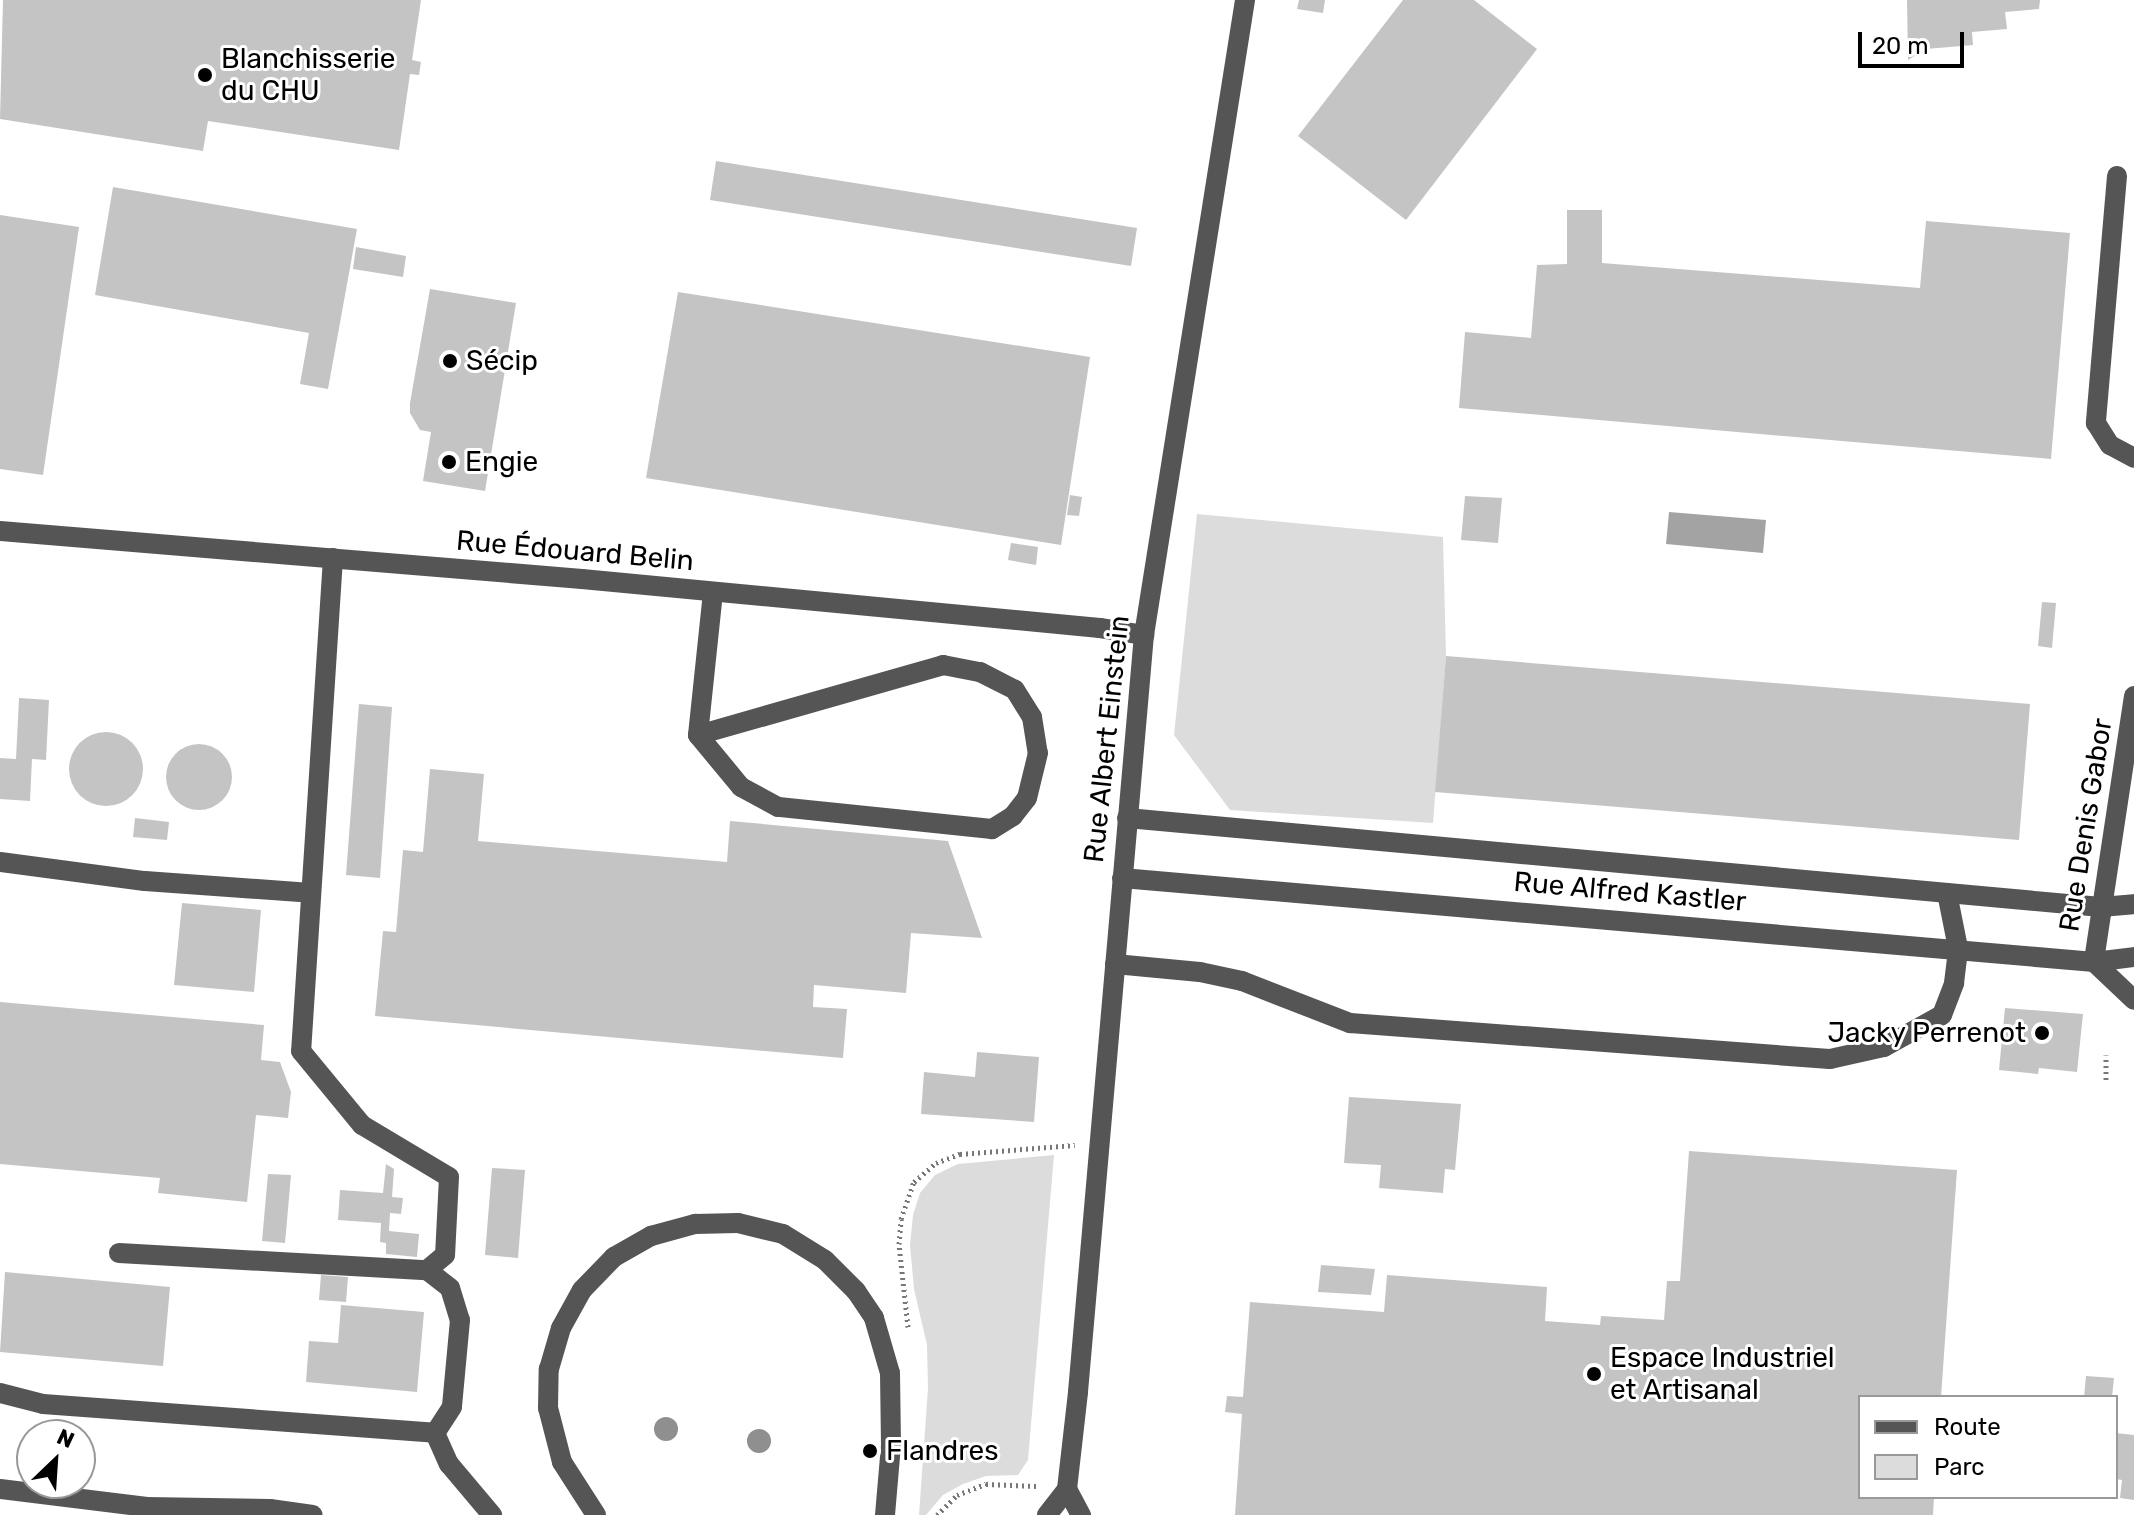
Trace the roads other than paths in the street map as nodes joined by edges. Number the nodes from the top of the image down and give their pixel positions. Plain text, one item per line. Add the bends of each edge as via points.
1 (1245, 0) edge
2 (2117, 176) dead end
3 (2134, 458) edge
4 (0, 531) edge
5 (333, 558) junction
6 (713, 593) junction
7 (1144, 635) junction
8 (2134, 696) edge
9 (698, 735) junction
10 (2131, 736) edge
11 (1127, 818) junction
12 (0, 862) edge
13 (1122, 878) junction
14 (311, 893) junction
15 (1947, 893) junction
16 (2134, 904) edge
17 (2101, 907) junction
18 (1958, 948) junction
19 (2134, 957) edge
20 (2094, 962) junction
21 (1115, 964) junction
22 (2134, 1000) edge
23 (119, 1253) dead end
24 (427, 1270) junction
25 (0, 1393) edge
26 (435, 1433) junction
27 (0, 1489) edge
28 (1067, 1489) junction
29 (313, 1515) edge
30 (492, 1515) edge
31 (596, 1515) edge
32 (885, 1515) edge
33 (1047, 1515) edge
34 (1081, 1515) edge

1 - 7 street, Rue Albert Einstein
2 - 3 street via 2096,423 2110,445
4 - 5 street, Rue Édouard Belin
5 - 6 street, Rue Édouard Belin
5 - 14 street
6 - 7 street, Rue Édouard Belin
6 - 9 street
7 - 11 street, Rue Albert Einstein
8 - 10 street, Rue Denis Gabor
9 - 9 street via 741,787 778,807 992,829 1013,816 1027,798 1038,753 1032,717 1015,690 980,672 943,665
10 - 17 street, Rue Denis Gabor
11 - 13 street, Rue Albert Einstein
11 - 15 street, Rue Alfred Kastler
12 - 14 street via 145,881
13 - 18 street, Rue Alfred Kastler
13 - 21 street, Rue Albert Einstein
14 - 24 street via 301,1051 362,1125 449,1177 445,1255
15 - 17 street, Rue Alfred Kastler
15 - 18 street
16 - 17 street, Rue Alfred Kastler
17 - 20 street, Rue Denis Gabor
18 - 20 street, Rue Alfred Kastler
18 - 21 street via 1954,983 1942,1015 1884,1047 1830,1059 1350,1023 1242,981
19 - 20 street, Rue Alfred Kastler
20 - 22 street
21 - 28 street, Rue Albert Einstein
23 - 24 street
24 - 26 street via 450,1288 460,1320 452,1407
25 - 26 street via 43,1404
26 - 30 street via 449,1464
27 - 29 street via 147,1507
28 - 33 street
28 - 34 street
31 - 32 street via 562,1462 548,1408 549,1369 561,1328 582,1290 614,1257 651,1236 695,1224 738,1223 783,1234 825,1260 874,1318 890,1373

